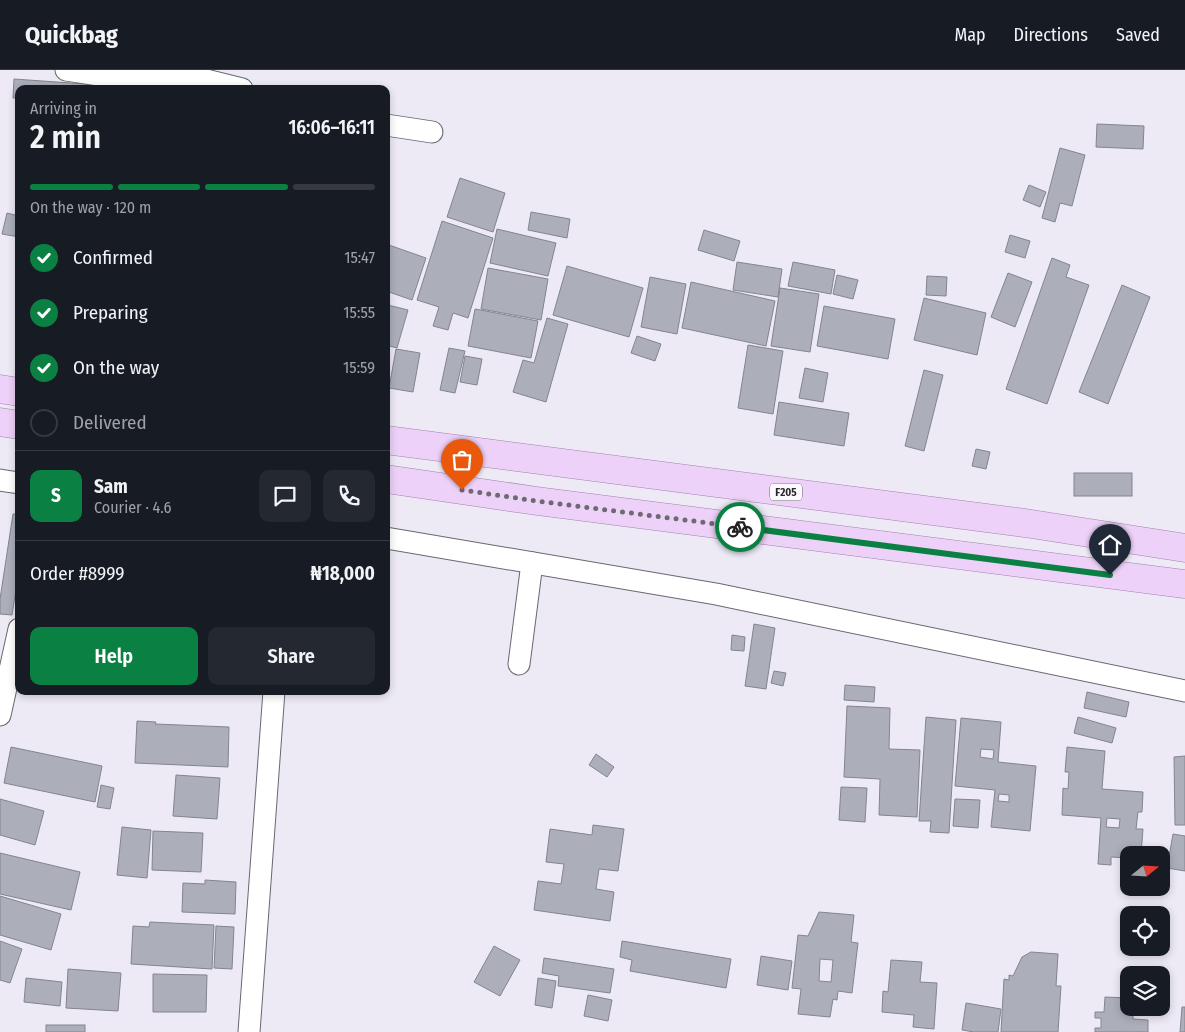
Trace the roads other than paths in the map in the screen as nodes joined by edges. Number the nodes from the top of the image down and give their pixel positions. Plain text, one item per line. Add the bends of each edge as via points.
1 (66, 70) edge
2 (226, 85) edge
3 (390, 126) edge
4 (432, 132) dead end
5 (0, 389) edge
6 (15, 391) edge
7 (0, 422) edge
8 (15, 424) edge
9 (390, 441) edge
10 (0, 480) edge
11 (390, 480) edge
12 (15, 482) edge
13 (1025, 523) junction
14 (390, 539) edge
15 (1185, 548) edge
16 (532, 563) junction
17 (1016, 563) junction
18 (1185, 584) edge
19 (15, 647) edge
20 (519, 664) dead end
21 (1185, 691) edge
22 (274, 695) edge
23 (0, 715) edge
24 (249, 1032) edge

1 - 2 street via 106,76 206,80
3 - 4 street
5 - 6 main road
7 - 8 main road
9 - 13 main road, F205
10 - 12 street
11 - 17 main road
13 - 15 main road, F205
13 - 17 main road via 1026,536
14 - 16 street
16 - 20 street
16 - 21 street via 716,594
17 - 18 main road
19 - 23 street
22 - 24 street

